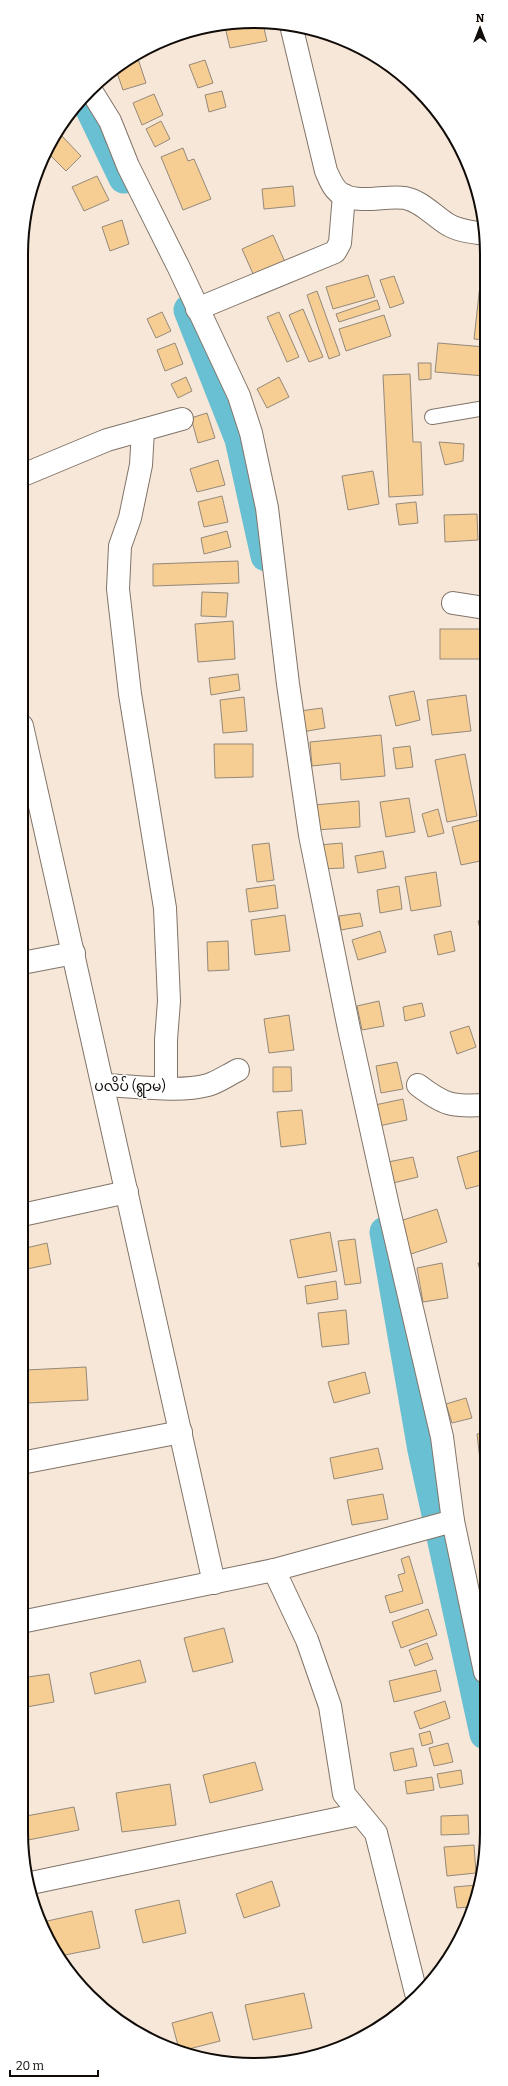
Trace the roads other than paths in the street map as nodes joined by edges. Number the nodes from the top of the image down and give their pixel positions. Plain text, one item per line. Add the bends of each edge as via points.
1 (293, 31) edge
2 (94, 94) edge
3 (344, 196) junction
4 (479, 233) edge
5 (197, 308) junction
6 (480, 409) edge
7 (432, 417) dead end
8 (182, 419) dead end
9 (143, 430) junction
10 (28, 474) edge
11 (453, 603) dead end
12 (480, 607) edge
13 (28, 752) edge
14 (74, 953) junction
15 (28, 962) edge
16 (238, 1070) dead end
17 (104, 1085) junction
18 (418, 1085) dead end
19 (166, 1088) junction
20 (480, 1105) edge
21 (127, 1192) junction
22 (28, 1214) edge
23 (181, 1432) junction
24 (28, 1462) edge
25 (453, 1521) junction
26 (274, 1570) junction
27 (214, 1583) junction
28 (28, 1621) edge
29 (480, 1648) edge
30 (360, 1814) junction
31 (34, 1882) edge
32 (415, 1990) edge

1 - 3 street via 326,171 335,189
2 - 5 street via 110,121 128,166
3 - 4 street via 405,198 419,204 454,228
3 - 5 street via 340,243 335,252
5 - 25 street via 239,396 267,508 288,684 310,835 383,1183 442,1436
6 - 7 lane
8 - 9 street
9 - 10 street via 107,440
9 - 19 street via 141,465 130,518 120,546 118,589 130,694 165,908 169,1001
11 - 12 street
13 - 14 street
14 - 15 street
14 - 17 street
16 - 19 street via 208,1085
17 - 19 street
17 - 21 street
18 - 20 street via 438,1101 453,1106
21 - 22 street
21 - 23 street
23 - 24 street
23 - 27 street
25 - 26 street
25 - 29 street
26 - 27 street
26 - 30 street via 308,1640 330,1706 344,1794
27 - 28 street
30 - 31 street
30 - 32 street via 376,1833

